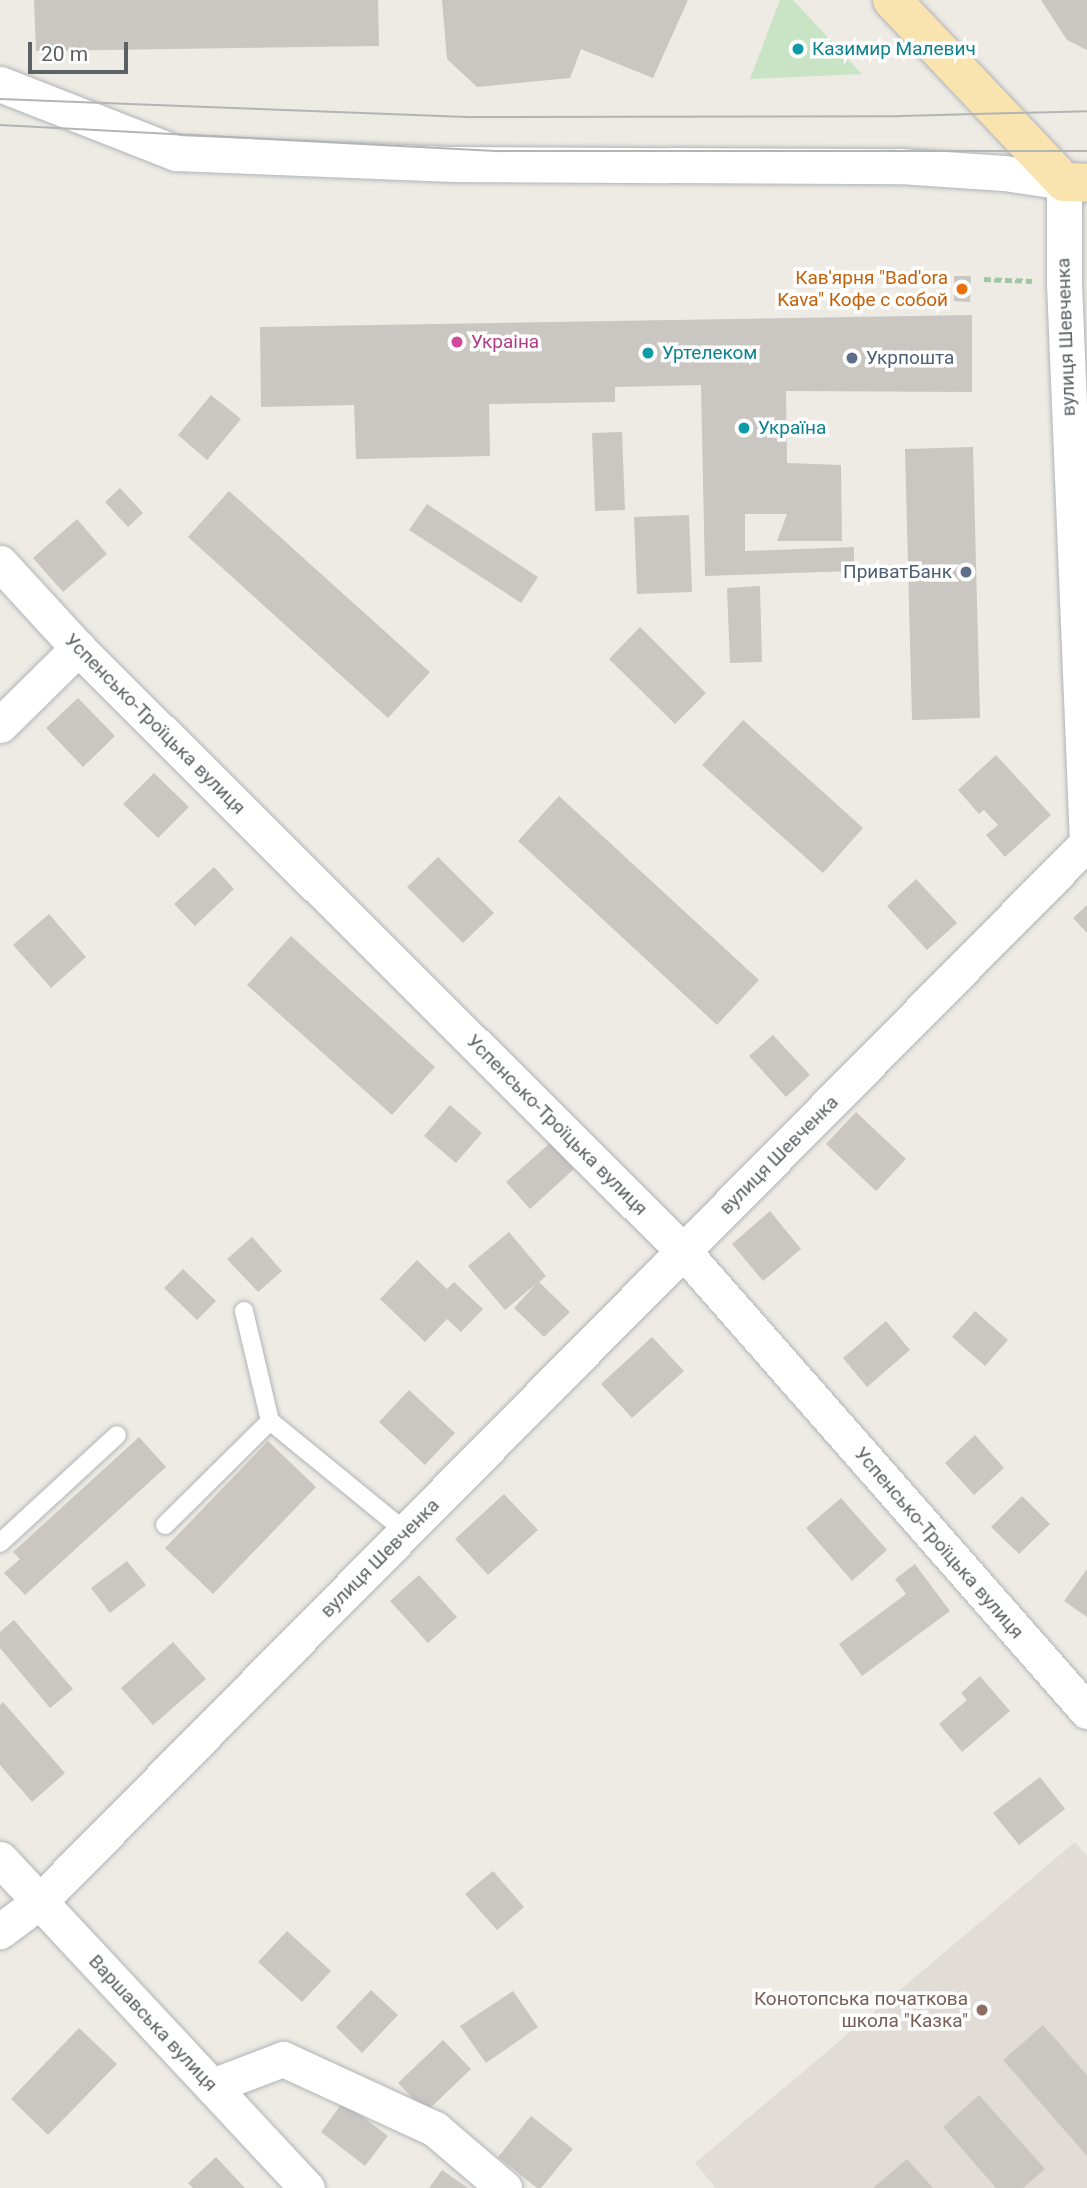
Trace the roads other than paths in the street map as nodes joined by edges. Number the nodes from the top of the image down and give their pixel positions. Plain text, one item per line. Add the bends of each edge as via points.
1 (891, 0) edge
2 (0, 84) edge
3 (1076, 182) edge
4 (0, 563) edge
5 (78, 648) junction
6 (0, 725) edge
7 (684, 1252) junction
8 (244, 1311) dead end
9 (270, 1421) junction
10 (117, 1435) dead end
11 (165, 1525) dead end
12 (406, 1532) junction
13 (0, 1543) edge
14 (1087, 1711) edge
15 (0, 1858) edge
16 (39, 1902) junction
17 (0, 1931) edge
18 (212, 2086) junction
19 (307, 2188) edge
20 (504, 2188) edge

1 - 3 main road
2 - 3 street via 176,153 453,164 900,166
3 - 7 street, вулиця Шевченка via 1064,283 1087,843
4 - 5 street, Успенсько-Троїцька вулиця
5 - 6 street
5 - 7 street, Успенсько-Троїцька вулиця
7 - 12 street, вулиця Шевченка
7 - 14 street, Успенсько-Троїцька вулиця
8 - 9 lane
9 - 11 lane
9 - 12 lane
10 - 13 lane
12 - 16 street, вулиця Шевченка
15 - 16 street, Варшавська вулиця
16 - 17 street, вулиця Шевченка
16 - 18 street, Варшавська вулиця
18 - 19 street, Варшавська вулиця
18 - 20 street via 283,2059 435,2129

